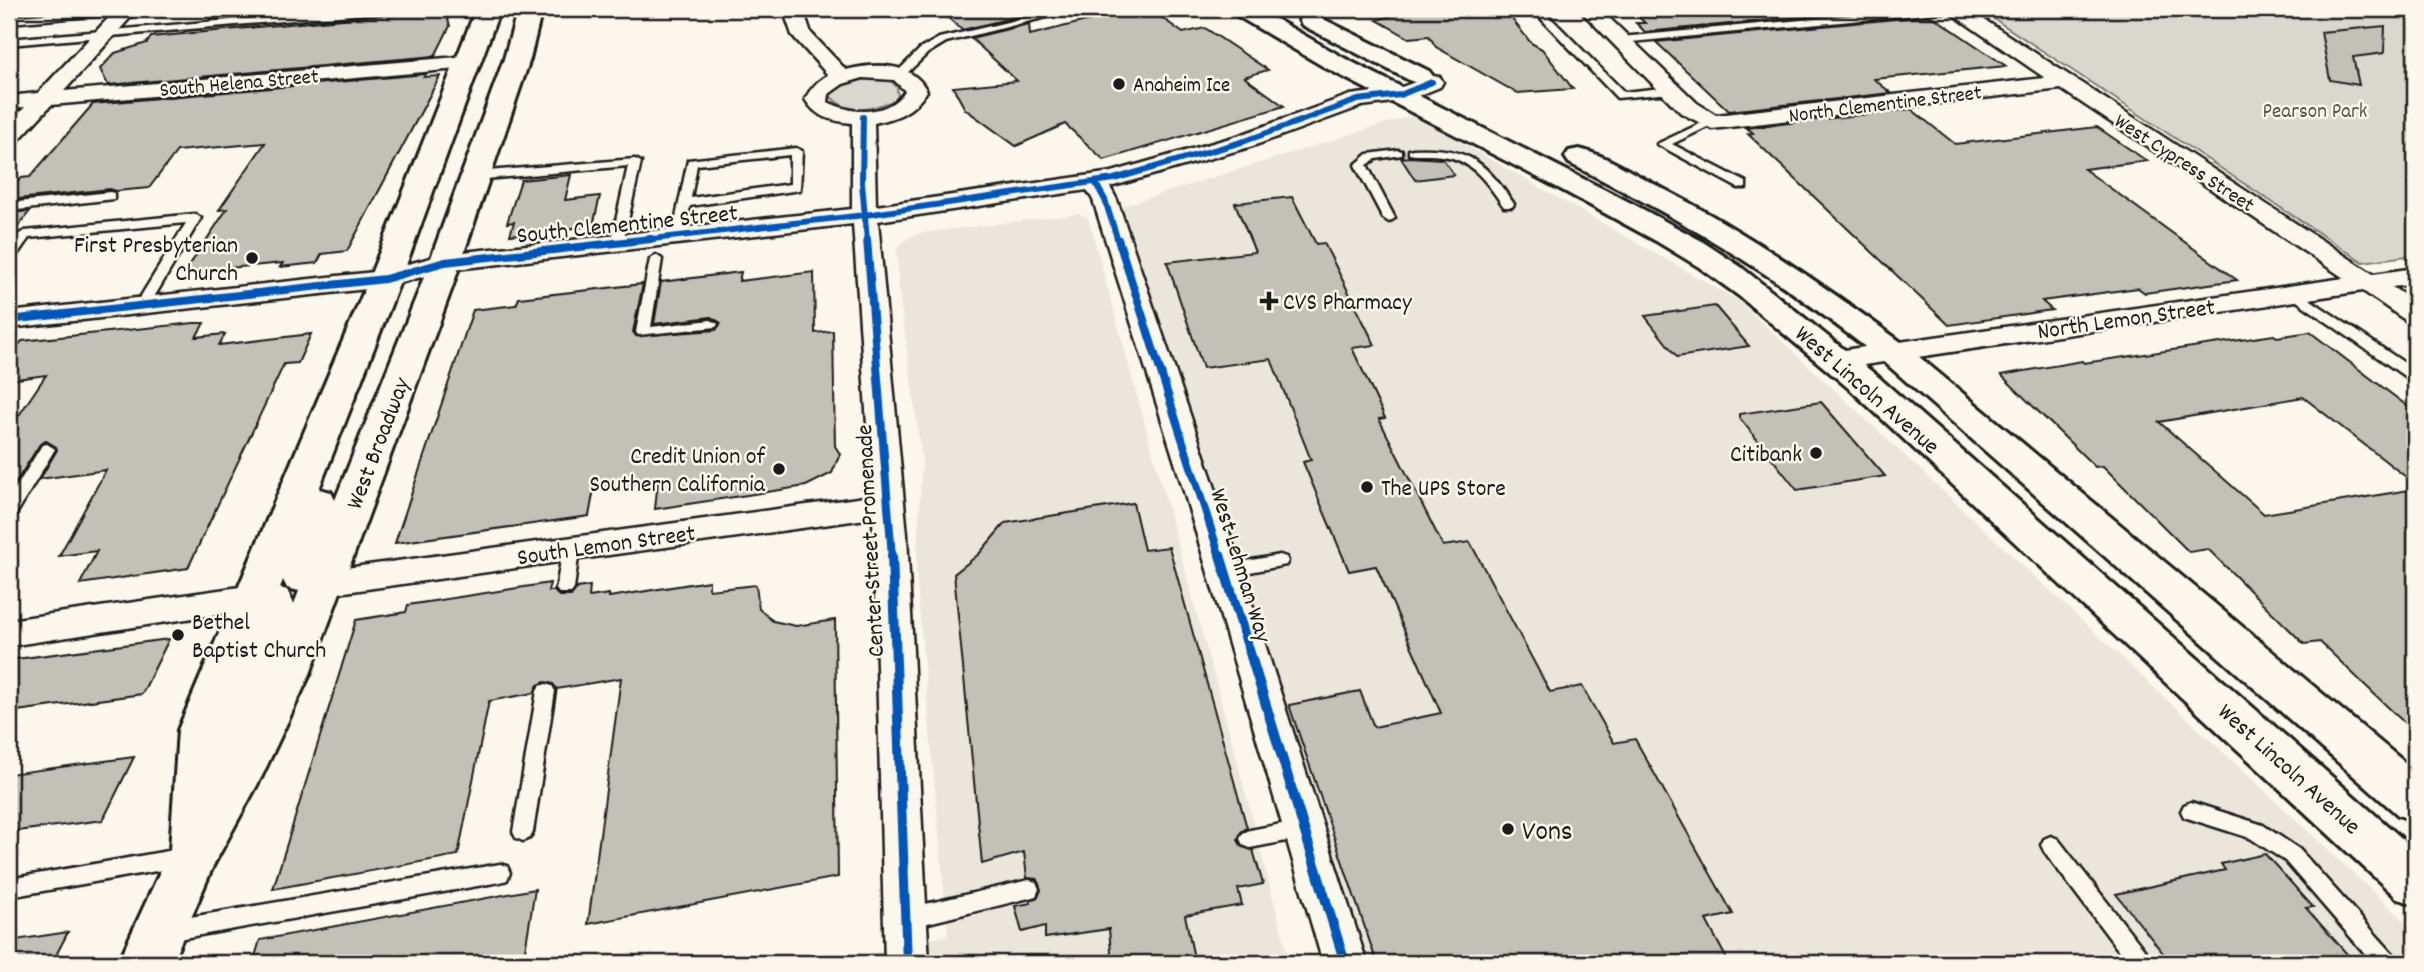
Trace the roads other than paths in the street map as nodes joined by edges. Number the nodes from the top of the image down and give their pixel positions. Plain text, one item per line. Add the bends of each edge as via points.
1 (385, 9) edge
2 (488, 9) edge
3 (530, 9) edge
4 (793, 9) edge
5 (1074, 9) edge
6 (1242, 9) edge
7 (1291, 9) edge
8 (1537, 9) edge
9 (1589, 9) edge
10 (1945, 9) edge
11 (1955, 9) edge
12 (127, 10) edge
13 (9, 20) edge
14 (104, 34) junction
15 (1621, 40) junction
16 (9, 42) edge
17 (469, 62) junction
18 (899, 75) junction
19 (841, 77) junction
20 (2064, 82) junction
21 (1442, 87) joint
22 (1671, 90) junction
23 (1400, 95) junction
24 (43, 99) junction
25 (9, 102) edge
26 (496, 117) junction
27 (863, 117) junction
28 (1708, 121) junction
29 (9, 137) edge
30 (1554, 144) dead end
31 (1413, 152) dead end
32 (1398, 153) dead end
33 (475, 176) junction
34 (1742, 185) dead end
35 (1100, 191) junction
36 (110, 195) dead end
37 (684, 203) junction
38 (1508, 204) dead end
39 (9, 207) edge
40 (1389, 218) dead end
41 (865, 225) junction
42 (678, 236) junction
43 (617, 243) junction
44 (9, 256) edge
45 (656, 259) junction
46 (441, 274) junction
47 (2415, 276) edge
48 (385, 279) junction
49 (2369, 283) junction
50 (2296, 294) junction
51 (143, 304) junction
52 (2415, 314) edge
53 (9, 320) edge
54 (711, 324) dead end
55 (1892, 352) junction
56 (1837, 360) junction
57 (2415, 377) edge
58 (326, 423) junction
59 (47, 449) dead end
60 (889, 505) junction
61 (9, 513) edge
62 (571, 549) junction
63 (1280, 561) dead end
64 (1224, 571) junction
65 (324, 583) junction
66 (565, 589) dead end
67 (254, 598) junction
68 (9, 633) edge
69 (546, 691) dead end
70 (245, 762) junction
71 (2415, 800) edge
72 (2191, 811) dead end
73 (1302, 829) junction
74 (523, 832) dead end
75 (1250, 839) dead end
76 (2051, 845) dead end
77 (192, 856) junction
78 (500, 873) dead end
79 (2415, 882) edge
80 (12, 888) edge
81 (1029, 889) dead end
82 (905, 919) junction
83 (152, 948) edge
84 (907, 963) edge
85 (1345, 963) edge
86 (2141, 963) edge
87 (2387, 963) edge

1 - 14 lane
2 - 17 main road, West Broadway
3 - 26 main road, West Broadway
4 - 19 street via 802,36
5 - 18 lane via 943,40
6 - 23 main road, West Lincoln Avenue via 1354,74
7 - 21 main road
8 - 22 lane via 1621,96
9 - 15 street
10 - 15 lane
11 - 20 street, West Cypress Street
12 - 13 lane
12 - 14 street
14 - 16 lane
14 - 24 street
15 - 22 street
17 - 24 street, South Helena Street
17 - 26 main road via 488,68 474,108 478,115
17 - 48 main road, West Broadway
18 - 19 street via 870,72
18 - 27 street via 914,85 912,99 896,110
19 - 27 street via 816,99 820,106 842,116
20 - 28 street, North Clementine Street
20 - 49 street, West Cypress Street
21 - 23 street
22 - 28 street
23 - 35 street, South Clementine Street via 1358,100
23 - 35 street, South Clementine Street via 1381,113 1186,182
23 - 56 main road, West Lincoln Avenue via 1570,181 1709,259
24 - 25 street, South Helena Street
24 - 29 street
26 - 33 main road, West Broadway
27 - 41 street, Center Street Promenade
28 - 34 lane via 1663,144
30 - 55 main road, West Lincoln Avenue via 1766,260
31 - 38 lane via 1457,153 1485,172
32 - 40 lane via 1370,157 1361,165
33 - 43 lane via 635,162
33 - 46 main road, West Broadway
35 - 41 street, South Clementine Street
35 - 64 street, West Lehman Way
36 - 39 lane
37 - 37 lane via 692,162 796,151 796,187
37 - 42 lane
41 - 42 street, South Clementine Street
41 - 45 street, South Clementine Street
41 - 60 street, Center Street Promenade
42 - 43 street, South Clementine Street
43 - 46 street, South Clementine Street
44 - 51 lane via 25,235 195,218
45 - 46 street, South Clementine Street
45 - 54 lane via 643,332
46 - 48 street, South Clementine Street
46 - 65 main road, West Broadway
47 - 49 street, North Lemon Street
48 - 51 street, South Clementine Street
48 - 58 main road, West Broadway
49 - 50 street, North Lemon Street
49 - 52 street, West Cypress Street
50 - 55 street, North Lemon Street
50 - 57 lane
51 - 53 street, South Clementine Street
55 - 56 street, North Lemon Street
55 - 71 main road, West Lincoln Avenue
56 - 79 main road, West Lincoln Avenue
58 - 65 main road via 334,424 341,433 300,561 302,577
58 - 67 main road, West Broadway
59 - 61 lane
60 - 62 street, South Lemon Street
60 - 82 street, Center Street Promenade
62 - 65 street, South Lemon Street
62 - 66 lane
63 - 64 lane
64 - 73 street, West Lehman Way
65 - 70 main road, West Broadway via 288,674
67 - 68 street
67 - 70 main road via 272,601 276,609 235,733 235,749
67 - 77 main road, West Broadway via 201,730
69 - 74 lane
70 - 77 main road, West Broadway
72 - 87 lane via 2256,831 2292,855
73 - 75 lane
73 - 85 street, West Lehman Way
76 - 86 lane
77 - 80 lane
77 - 83 main road, West Broadway
78 - 83 lane
81 - 82 lane
82 - 84 street, Center Street Promenade

